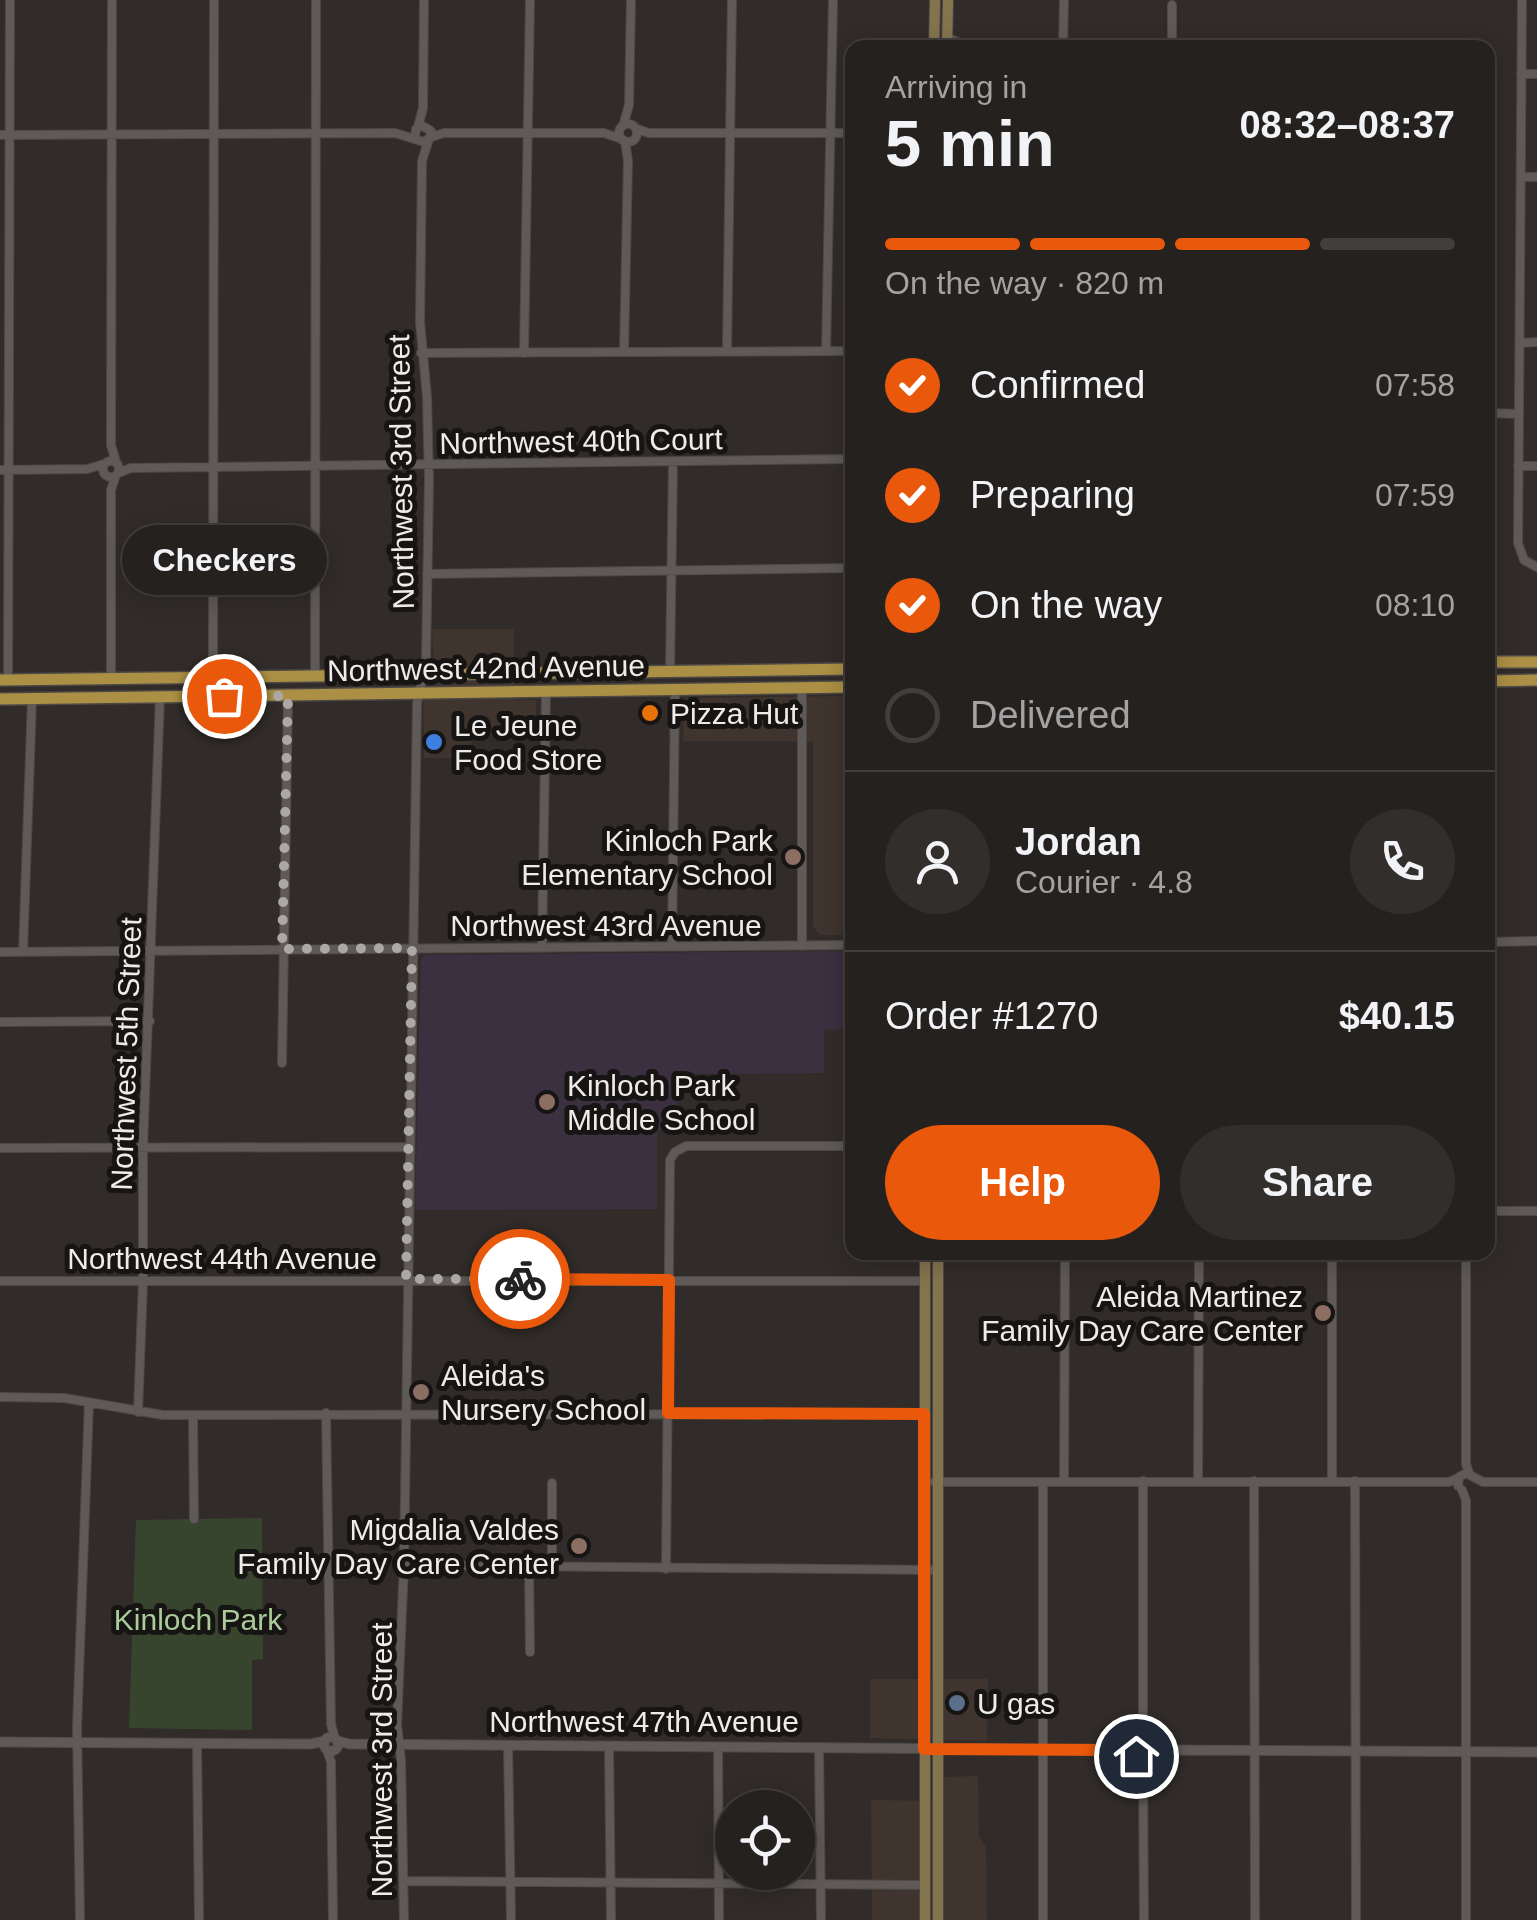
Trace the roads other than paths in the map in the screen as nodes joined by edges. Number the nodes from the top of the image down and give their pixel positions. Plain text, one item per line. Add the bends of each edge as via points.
1 (10, 0) edge
2 (112, 0) edge
3 (214, 0) edge
4 (316, 0) edge
5 (424, 0) edge
6 (530, 0) edge
7 (631, 0) edge
8 (732, 0) edge
9 (833, 0) edge
10 (935, 0) edge
11 (948, 0) edge
12 (1064, 0) edge
13 (1522, 0) edge
14 (1172, 5) dead end
15 (934, 40) edge
16 (947, 40) edge
17 (1063, 40) edge
18 (1172, 40) edge
19 (1521, 74) junction
20 (1537, 74) edge
21 (629, 105) junction
22 (622, 126) junction
23 (830, 132) junction
24 (214, 133) junction
25 (316, 133) junction
26 (423, 133) junction
27 (527, 133) junction
28 (604, 133) junction
29 (730, 133) junction
30 (845, 133) edge
31 (112, 134) junction
32 (5, 135) edge
33 (631, 136) junction
34 (1521, 177) junction
35 (1537, 177) edge
36 (1520, 342) junction
37 (1537, 342) edge
38 (727, 351) junction
39 (624, 352) junction
40 (826, 352) junction
41 (845, 352) edge
42 (421, 353) junction
43 (524, 353) junction
44 (1495, 413) edge
45 (1519, 414) junction
46 (845, 459) edge
47 (674, 462) junction
48 (428, 465) junction
49 (316, 466) junction
50 (1518, 466) junction
51 (1537, 466) edge
52 (214, 468) junction
53 (111, 469) junction
54 (4, 470) edge
55 (1537, 566) edge
56 (845, 568) edge
57 (673, 571) junction
58 (427, 574) junction
59 (1495, 662) edge
60 (1506, 662) junction
61 (1537, 662) edge
62 (845, 669) edge
63 (702, 670) junction
64 (670, 671) junction
65 (424, 674) junction
66 (315, 676) junction
67 (1495, 676) edge
68 (196, 677) junction
69 (213, 677) junction
70 (111, 678) junction
71 (4, 680) edge
72 (1495, 680) edge
73 (1537, 680) edge
74 (802, 688) junction
75 (845, 688) edge
76 (675, 690) junction
77 (546, 692) junction
78 (419, 693) junction
79 (288, 696) junction
80 (160, 697) junction
81 (76, 698) junction
82 (0, 699) edge
83 (32, 699) junction
84 (1495, 942) edge
85 (1537, 942) edge
86 (672, 946) junction
87 (802, 946) junction
88 (845, 946) edge
89 (412, 948) junction
90 (542, 948) junction
91 (282, 949) junction
92 (152, 950) junction
93 (0, 952) edge
94 (23, 952) junction
95 (0, 1022) edge
96 (150, 1022) junction
97 (282, 1063) dead end
98 (845, 1146) edge
99 (408, 1147) junction
100 (0, 1148) edge
101 (143, 1148) junction
102 (1495, 1212) edge
103 (1537, 1212) edge
104 (924, 1260) edge
105 (938, 1260) edge
106 (1065, 1260) edge
107 (1199, 1260) edge
108 (1332, 1260) edge
109 (1466, 1260) edge
110 (406, 1279) junction
111 (669, 1280) junction
112 (924, 1281) junction
113 (0, 1282) edge
114 (143, 1282) junction
115 (938, 1302) junction
116 (0, 1397) edge
117 (89, 1402) junction
118 (138, 1412) junction
119 (404, 1413) junction
120 (668, 1413) junction
121 (192, 1414) junction
122 (326, 1414) junction
123 (924, 1414) junction
124 (1466, 1480) junction
125 (1144, 1481) junction
126 (1198, 1481) junction
127 (1254, 1481) junction
128 (1332, 1481) junction
129 (1355, 1481) junction
130 (552, 1482) dead end
131 (924, 1482) junction
132 (937, 1482) junction
133 (1043, 1482) junction
134 (1064, 1482) junction
135 (1537, 1482) edge
136 (194, 1519) dead end
137 (404, 1565) junction
138 (530, 1568) junction
139 (552, 1568) junction
140 (666, 1568) junction
141 (930, 1570) junction
142 (530, 1652) dead end
143 (0, 1742) edge
144 (78, 1742) junction
145 (197, 1744) junction
146 (331, 1744) junction
147 (399, 1744) junction
148 (508, 1745) junction
149 (609, 1746) junction
150 (718, 1746) junction
151 (820, 1747) junction
152 (924, 1749) junction
153 (937, 1749) junction
154 (1042, 1749) junction
155 (1143, 1750) junction
156 (1355, 1750) junction
157 (1254, 1751) junction
158 (1466, 1752) junction
159 (1537, 1752) edge
160 (718, 1790) edge
161 (404, 1880) junction
162 (510, 1881) junction
163 (611, 1882) junction
164 (715, 1883) edge
165 (815, 1884) edge
166 (820, 1884) junction
167 (925, 1885) junction
168 (719, 1890) edge
169 (80, 1920) edge
170 (200, 1920) edge
171 (333, 1920) edge
172 (404, 1920) edge
173 (511, 1920) edge
174 (611, 1920) edge
175 (720, 1920) edge
176 (821, 1920) edge
177 (925, 1920) edge
178 (938, 1920) edge
179 (1043, 1920) edge
180 (1144, 1920) edge
181 (1255, 1920) edge
182 (1356, 1920) edge
183 (1466, 1920) edge

1 - 32 street
2 - 31 street
3 - 24 street
4 - 25 street
5 - 26 street, Northwest 3rd Street
6 - 27 street
7 - 21 street
8 - 29 street
9 - 23 street
10 - 15 main road
11 - 16 main road
12 - 17 street
13 - 19 street
14 - 18 street
19 - 20 street
19 - 34 street
21 - 22 street
21 - 33 street
22 - 28 street
22 - 33 street
22 - 33 street
23 - 29 street
23 - 30 street
23 - 40 street
24 - 25 street
24 - 31 street
24 - 52 street
25 - 26 street
25 - 49 street
26 - 27 street
26 - 42 street, Northwest 3rd Street
27 - 28 street
27 - 43 street
28 - 33 street
29 - 33 street
29 - 38 street
31 - 32 street
31 - 53 street
32 - 54 street
33 - 39 street
34 - 35 street
34 - 36 street
36 - 37 street
36 - 45 street
38 - 39 street
38 - 40 street
39 - 43 street
40 - 41 street
42 - 43 street
42 - 48 street, Northwest 3rd Street
44 - 45 street
45 - 50 street
46 - 47 street, Northwest 40th Court
47 - 48 street, Northwest 40th Court
47 - 57 street
48 - 49 street, Northwest 40th Court
48 - 58 street, Northwest 3rd Street
49 - 52 street, Northwest 40th Court
49 - 66 street
50 - 51 street
50 - 55 street via 1518,543 1524,560
52 - 53 street, Northwest 40th Court
52 - 69 street
53 - 54 street, Northwest 40th Court
53 - 70 street
54 - 71 street
56 - 57 street
57 - 58 street
57 - 64 street
58 - 65 street, Northwest 3rd Street
59 - 60 main road
60 - 61 main road
60 - 67 main road
62 - 63 main road, Northwest 42nd Avenue
63 - 64 main road, Northwest 42nd Avenue
63 - 76 main road
64 - 65 main road, Northwest 42nd Avenue
65 - 66 main road, Northwest 42nd Avenue
65 - 78 street, Northwest 3rd Street
66 - 69 main road, Northwest 42nd Avenue
68 - 69 main road, Northwest 42nd Avenue
68 - 70 main road, Northwest 42nd Avenue
68 - 80 main road via 171,685
70 - 71 main road, Northwest 42nd Avenue
70 - 81 main road
72 - 73 main road
74 - 75 main road, Northwest 42nd Avenue
74 - 76 main road, Northwest 42nd Avenue
74 - 87 street
76 - 77 main road, Northwest 42nd Avenue
76 - 86 street
77 - 78 main road, Northwest 42nd Avenue
77 - 90 street
78 - 79 main road, Northwest 42nd Avenue
78 - 89 street, Northwest 3rd Street
79 - 80 main road, Northwest 42nd Avenue
79 - 91 street
80 - 81 main road, Northwest 42nd Avenue
80 - 92 street, Northwest 5th Street
81 - 83 main road, Northwest 42nd Avenue
82 - 83 main road, Northwest 42nd Avenue
83 - 94 street
84 - 85 street
86 - 87 street, Northwest 43rd Avenue
86 - 90 street, Northwest 43rd Avenue
87 - 88 street, Northwest 43rd Avenue
89 - 90 street, Northwest 43rd Avenue
89 - 91 street, Northwest 43rd Avenue
89 - 99 street, Northwest 3rd Street
91 - 92 street, Northwest 43rd Avenue
91 - 97 street
92 - 94 street, Northwest 43rd Avenue
92 - 96 street, Northwest 5th Street
93 - 94 street, Northwest 43rd Avenue
95 - 96 street
96 - 101 street, Northwest 5th Street
98 - 111 street via 686,1146 675,1152 668,1171
99 - 101 street
99 - 110 street, Northwest 3rd Street
100 - 101 street
101 - 114 street, Northwest 5th Street
102 - 103 street
104 - 112 main road
105 - 115 main road
106 - 134 street
107 - 126 street
108 - 128 street
109 - 124 street
110 - 111 street, Northwest 44th Avenue
110 - 114 street, Northwest 44th Avenue
110 - 119 street, Northwest 3rd Street
111 - 112 street, Northwest 44th Avenue
111 - 120 street
112 - 115 main road
112 - 123 main road
113 - 114 street, Northwest 44th Avenue
114 - 118 street, Northwest 5th Street
115 - 132 main road
116 - 117 street
117 - 118 street
117 - 144 street
118 - 121 street
119 - 120 street
119 - 122 street
119 - 137 street, Northwest 3rd Street
120 - 123 street
120 - 140 street
121 - 122 street
121 - 136 street
122 - 146 street
123 - 131 main road
124 - 129 street
124 - 135 street
124 - 158 street
125 - 126 street
125 - 134 street
125 - 155 street
126 - 127 street
127 - 128 street
127 - 157 street
128 - 129 street
129 - 156 street
130 - 139 street
131 - 132 street
131 - 141 main road
132 - 133 street
132 - 141 main road
133 - 134 street
133 - 154 street
137 - 138 street
137 - 147 street, Northwest 3rd Street
138 - 139 street
138 - 142 street
139 - 140 street
140 - 141 street
141 - 152 main road
141 - 153 main road
143 - 144 street, Northwest 47th Avenue
144 - 145 street, Northwest 47th Avenue
144 - 169 street
145 - 146 street, Northwest 47th Avenue
145 - 170 street
146 - 147 street, Northwest 47th Avenue
146 - 171 street
147 - 148 street, Northwest 47th Avenue
147 - 161 street, Northwest 3rd Street
148 - 149 street, Northwest 47th Avenue
148 - 162 street
149 - 150 street, Northwest 47th Avenue
149 - 163 street
150 - 151 street, Northwest 47th Avenue
150 - 160 street
151 - 152 street, Northwest 47th Avenue
151 - 166 street
152 - 153 street, Northwest 47th Avenue
152 - 167 main road
153 - 154 street, Northwest 47th Avenue
153 - 178 main road
154 - 155 street, Northwest 47th Avenue
154 - 179 street
155 - 157 street
155 - 180 street
156 - 157 street
156 - 158 street
156 - 182 street
157 - 181 street
158 - 159 street
158 - 183 street
161 - 162 street
161 - 172 street, Northwest 3rd Street
162 - 163 street
162 - 173 street
163 - 164 street
163 - 174 street
165 - 166 street
166 - 167 street
166 - 176 street
167 - 177 main road
168 - 175 street

